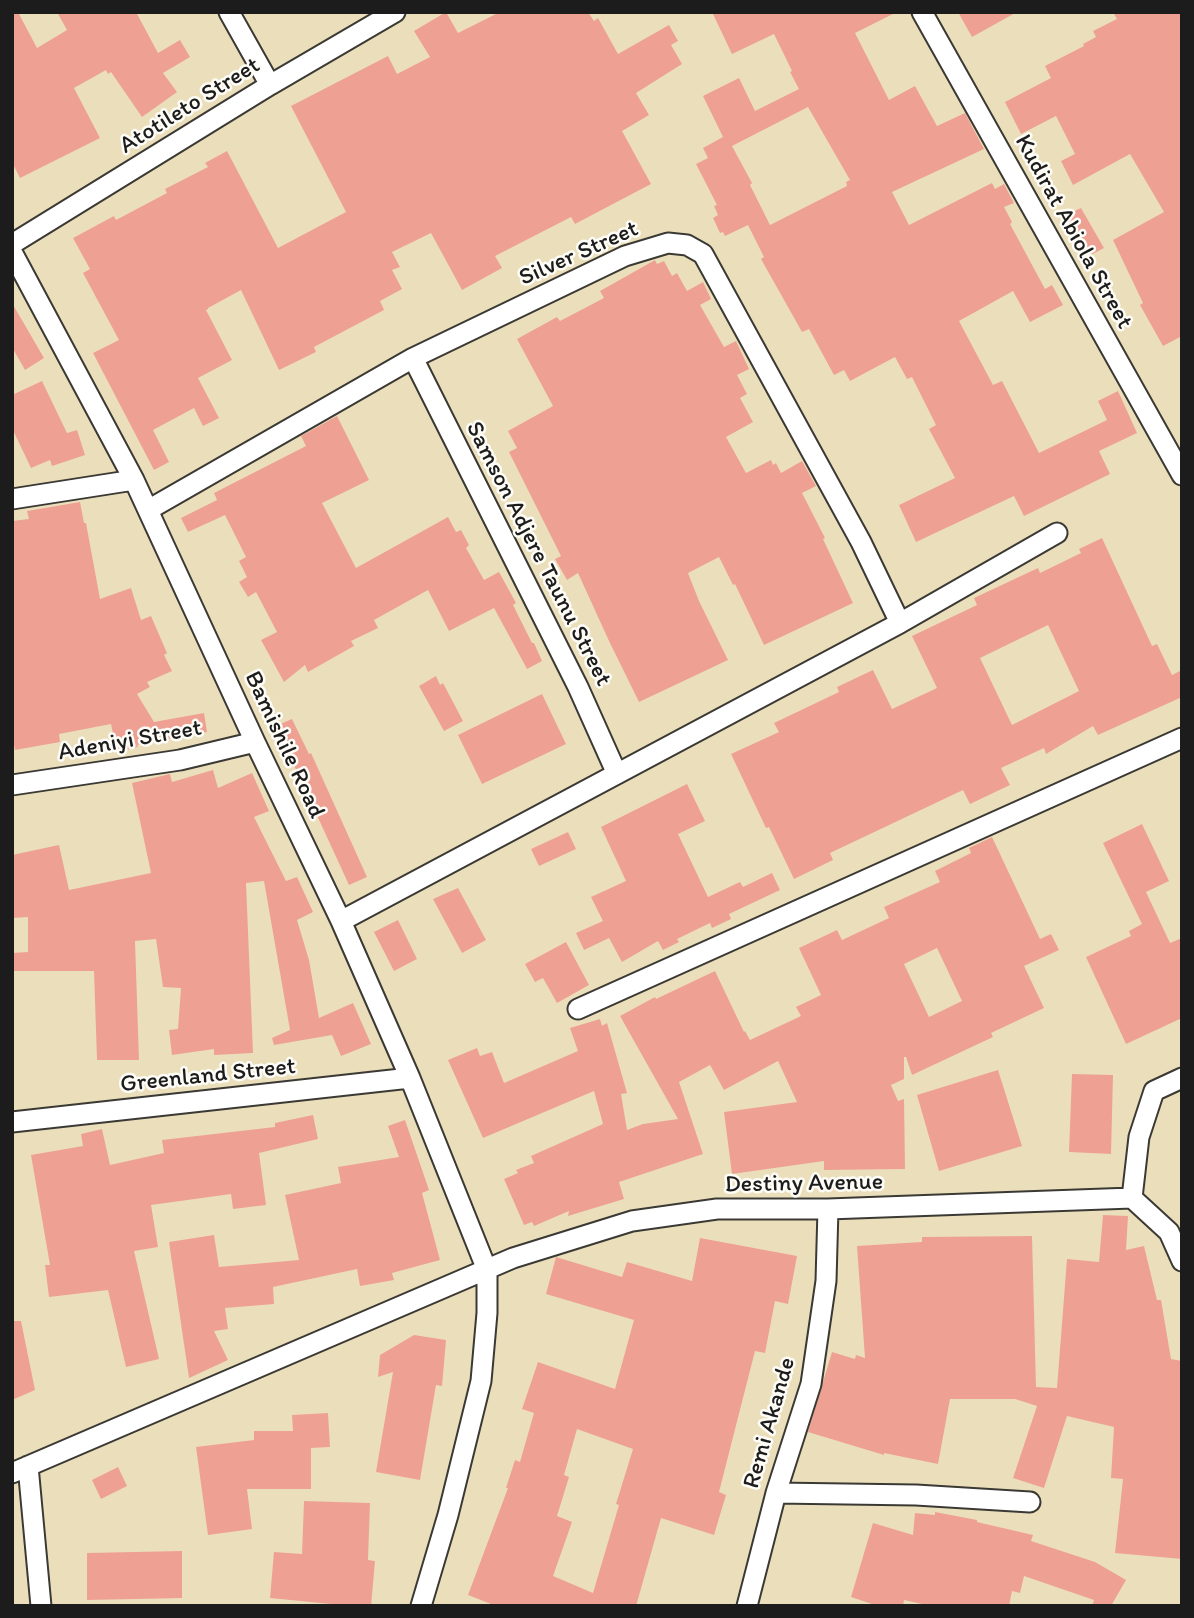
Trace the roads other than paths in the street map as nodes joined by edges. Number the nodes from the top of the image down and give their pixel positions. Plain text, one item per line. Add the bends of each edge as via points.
1 (229, 12) edge
2 (395, 12) edge
3 (922, 12) edge
4 (270, 85) junction
5 (12, 244) edge
6 (12, 252) edge
7 (413, 358) junction
8 (1182, 475) edge
9 (134, 480) junction
10 (12, 499) edge
11 (148, 510) junction
12 (1056, 533) dead end
13 (900, 623) junction
14 (1182, 738) edge
15 (255, 742) junction
16 (617, 774) junction
17 (12, 785) edge
18 (341, 921) junction
19 (578, 1009) dead end
20 (410, 1078) junction
21 (1182, 1078) edge
22 (12, 1122) edge
23 (1132, 1198) junction
24 (828, 1209) junction
25 (1182, 1262) edge
26 (487, 1270) junction
27 (20, 1470) edge
28 (776, 1493) junction
29 (1030, 1502) dead end
30 (41, 1606) edge
31 (421, 1606) edge
32 (747, 1606) edge

1 - 4 street
2 - 4 street, Atotileto Street
3 - 8 street, Kudirat Abiola Street
4 - 5 street, Atotileto Street
6 - 9 street, Bamishile Road
7 - 11 street, Silver Street
7 - 13 street, Silver Street via 625,256 668,243 687,245 703,254 861,542
7 - 16 street, Samson Adjere Taunu Street
9 - 10 street
9 - 11 street, Bamishile Road
11 - 15 street, Bamishile Road
12 - 13 street
13 - 16 street
14 - 19 street
15 - 17 street, Adeniyi Street via 180,760
15 - 18 street, Bamishile Road
16 - 18 street
18 - 20 street, Bamishile Road
20 - 22 street, Greenland Street
20 - 26 street, Bamishile Road
21 - 23 street via 1154,1091 1139,1138
23 - 24 street, Destiny Avenue
23 - 25 street via 1169,1232
24 - 26 street, Destiny Avenue via 717,1209 632,1221
24 - 28 street, Remi Akande via 826,1280 811,1384
26 - 27 street, Destiny Avenue
26 - 31 street via 481,1381
27 - 30 street
28 - 29 street
28 - 32 street, Remi Akande

